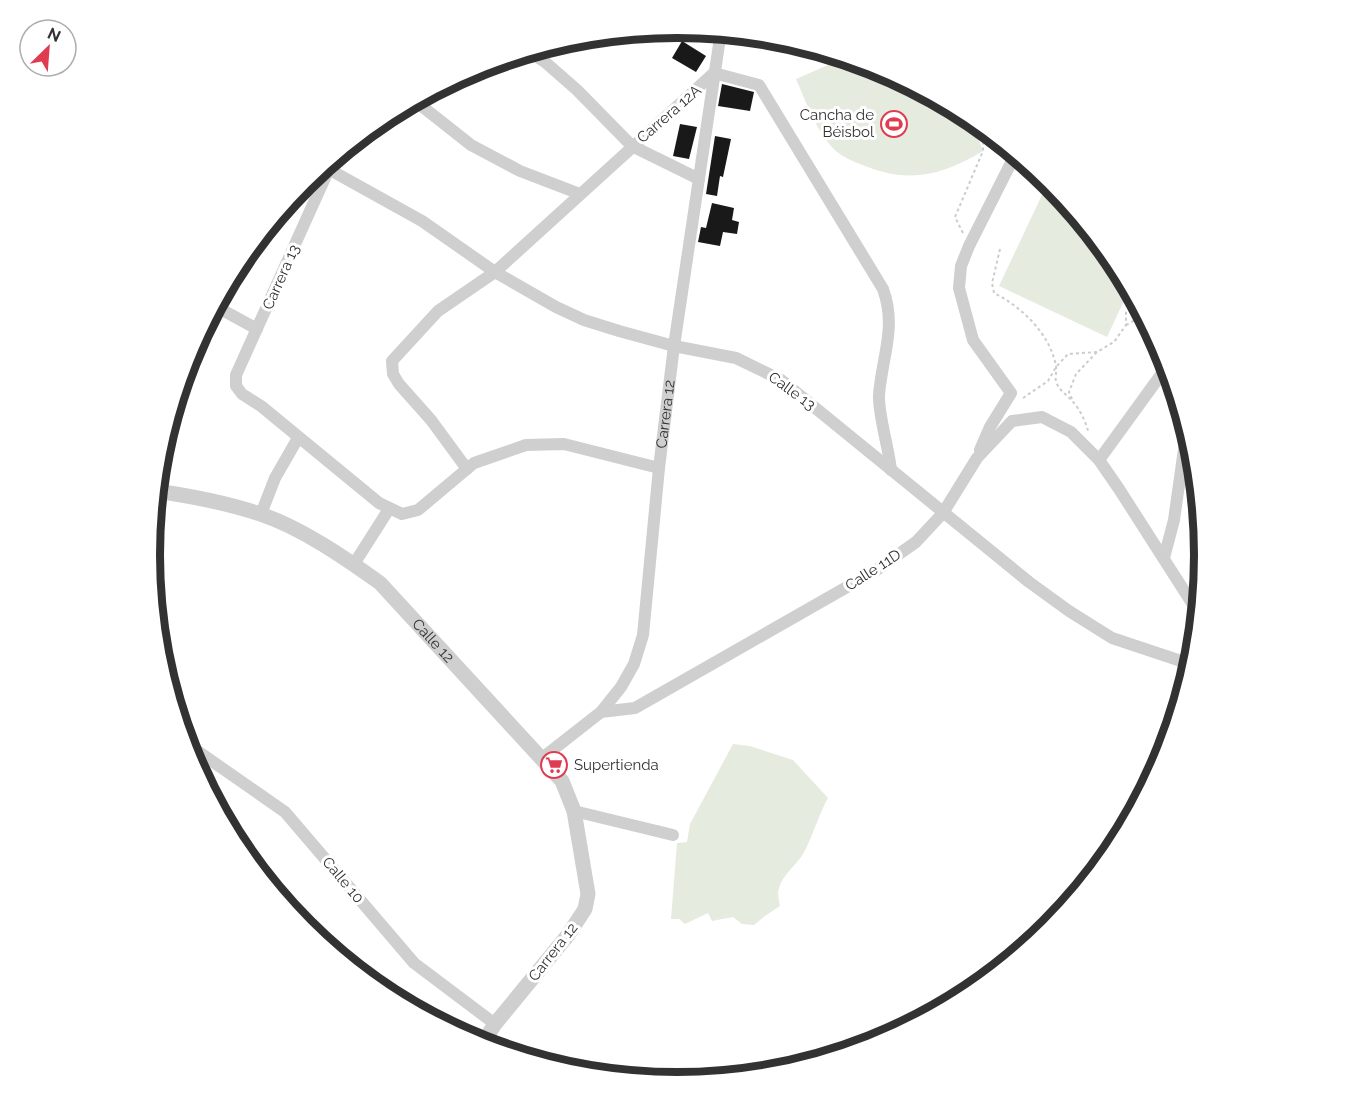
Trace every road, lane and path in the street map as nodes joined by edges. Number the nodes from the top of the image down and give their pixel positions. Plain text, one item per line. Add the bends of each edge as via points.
1 (720, 40) edge
2 (537, 57) edge
3 (714, 73) junction
4 (421, 106) edge
5 (983, 138) edge
6 (632, 146) junction
7 (1012, 161) edge
8 (332, 171) edge
9 (699, 179) junction
10 (320, 181) edge
11 (580, 194) junction
12 (969, 246) junction
13 (1000, 249) dead end
14 (495, 272) junction
15 (222, 310) edge
16 (1126, 311) dead end
17 (1137, 319) edge
18 (1126, 325) junction
19 (257, 329) junction
20 (674, 346) junction
21 (1097, 352) junction
22 (1056, 367) junction
23 (1161, 373) edge
24 (1073, 402) junction
25 (998, 415) junction
26 (298, 438) junction
27 (1184, 450) edge
28 (1094, 456) junction
29 (977, 458) junction
30 (659, 468) junction
31 (467, 469) junction
32 (891, 470) junction
33 (165, 492) edge
34 (389, 509) junction
35 (943, 513) junction
36 (261, 514) junction
37 (1164, 558) junction
38 (354, 564) junction
39 (1192, 602) edge
40 (1183, 662) edge
41 (601, 712) junction
42 (200, 753) edge
43 (542, 759) junction
44 (574, 811) junction
45 (673, 835) dead end
46 (495, 1024) junction
47 (488, 1035) edge

1 - 3 street, Carrera 12
2 - 6 street via 577,90
3 - 6 street, Carrera 12A
3 - 9 street, Carrera 12
3 - 32 street, Carrera 12A via 759,85 883,289 890,320 879,398
4 - 11 street via 471,145 520,171
5 - 12 path via 983,151 955,217
6 - 9 street
6 - 11 street, Carrera 12A
7 - 12 street
8 - 14 street, Calle 13 via 422,221
9 - 20 street, Carrera 12
10 - 19 street, Carrera 13
11 - 14 street, Carrera 12A
12 - 25 street via 961,266 959,288 973,340 1011,393
13 - 22 path via 992,283 994,293 1034,323
14 - 20 street, Calle 13 via 584,320
14 - 31 street, Carrera 12A via 438,311 392,360 399,384
15 - 19 street
16 - 18 path
17 - 18 path
18 - 21 path via 1114,342
19 - 26 street, Carrera 13 via 236,375 236,386
20 - 30 street, Carrera 12
20 - 32 street, Calle 13 via 736,358 782,380
21 - 22 path via 1068,354
21 - 24 path via 1076,374 1069,392
22 - 24 path via 1055,381
22 - 25 path via 1048,381
23 - 28 street
24 - 28 path via 1088,427
25 - 29 street
26 - 34 street
26 - 36 street via 275,478
27 - 37 street
28 - 29 street, Calle 11D via 1071,432 1042,417 1012,421
28 - 37 street, Calle 11D
29 - 35 street, Calle 11D
30 - 31 street via 555,444 526,445
30 - 41 street, Carrera 12 via 643,635 634,664
31 - 34 street via 418,510 402,514
32 - 35 street, Calle 13
33 - 36 street, Calle 12
34 - 38 street
35 - 40 street, Calle 13 via 1029,582 1112,638
35 - 41 street, Calle 11D via 916,542 876,571 635,708
36 - 38 street, Calle 12
37 - 39 street, Calle 11D
38 - 43 street, Calle 12 via 380,584
41 - 43 street, Carrera 12
42 - 46 street, Calle 10 via 285,812 414,963
43 - 44 street, Calle 12 via 562,781
44 - 45 street
44 - 46 street, Carrera 12 via 588,894 585,909
46 - 47 street, Carrera 12

